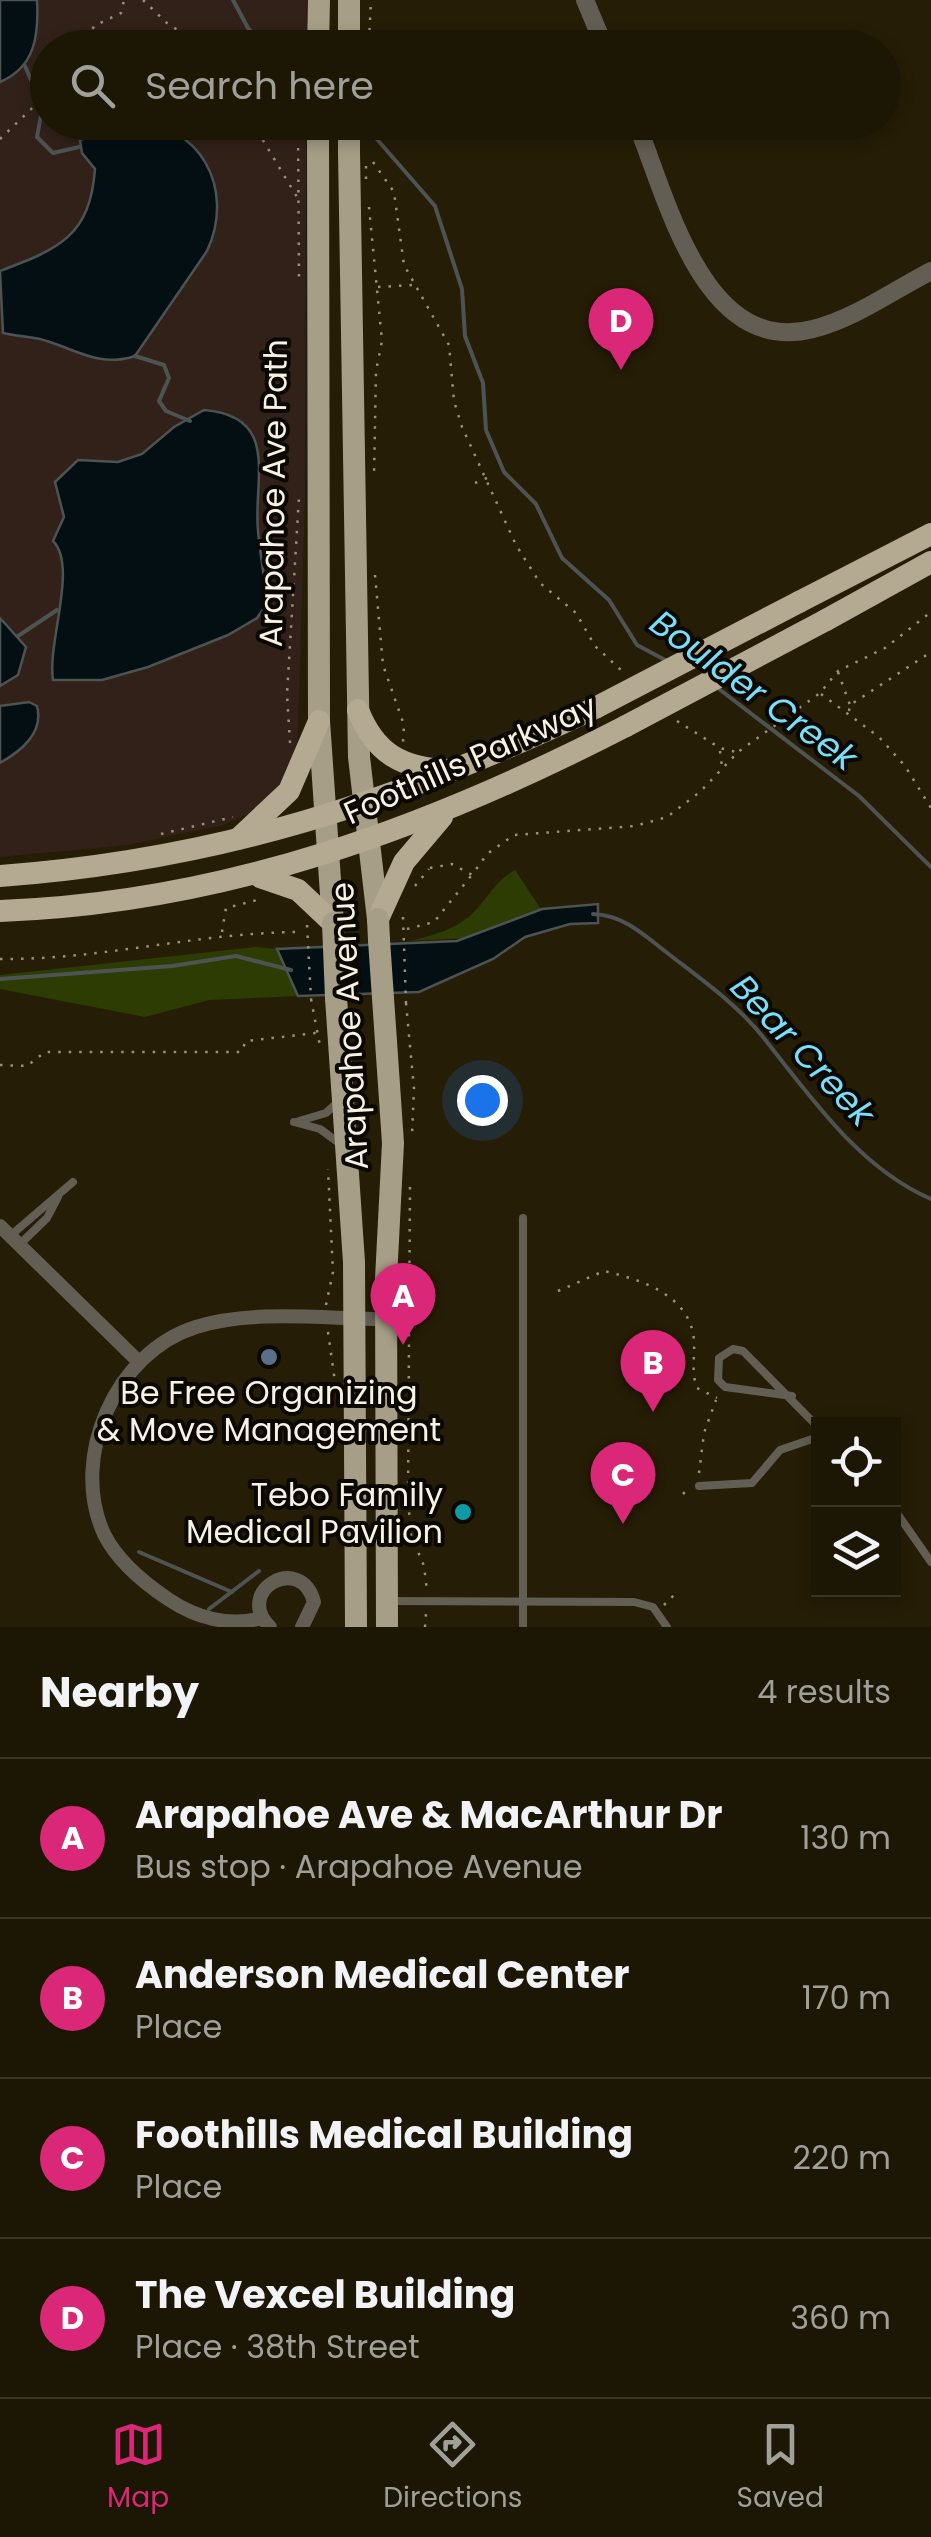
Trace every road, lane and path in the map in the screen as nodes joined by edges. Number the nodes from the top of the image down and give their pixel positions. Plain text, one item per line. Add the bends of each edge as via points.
1 (124, 0) edge
2 (144, 0) edge
3 (319, 0) edge
4 (349, 0) edge
5 (371, 0) edge
6 (585, 0) edge
7 (92, 30) edge
8 (178, 30) edge
9 (318, 30) edge
10 (349, 30) edge
11 (369, 30) edge
12 (598, 30) edge
13 (30, 109) edge
14 (2, 132) edge
15 (0, 139) edge
16 (261, 140) edge
17 (307, 140) edge
18 (309, 140) edge
19 (349, 140) edge
20 (644, 140) edge
21 (373, 162) dead end
22 (368, 197) dead end
23 (298, 199) junction
24 (931, 271) edge
25 (414, 285) junction
26 (378, 287) junction
27 (299, 296) dead end
28 (488, 477) junction
29 (374, 478) dead end
30 (475, 482) dead end
31 (300, 489) dead end
32 (931, 534) edge
33 (931, 562) edge
34 (374, 570) dead end
35 (931, 612) edge
36 (931, 652) edge
37 (838, 671) junction
38 (626, 674) dead end
39 (820, 692) junction
40 (850, 705) junction
41 (358, 710) junction
42 (849, 714) junction
43 (668, 715) dead end
44 (319, 721) junction
45 (720, 748) junction
46 (292, 752) dead end
47 (738, 752) junction
48 (394, 759) junction
49 (722, 769) junction
50 (452, 770) junction
51 (364, 806) junction
52 (931, 808) edge
53 (450, 810) junction
54 (236, 816) dead end
55 (324, 818) junction
56 (161, 834) dead end
57 (369, 841) junction
58 (232, 843) junction
59 (328, 856) junction
60 (472, 874) junction
61 (0, 876) edge
62 (256, 876) junction
63 (412, 889) dead end
64 (270, 896) dead end
65 (404, 907) dead end
66 (0, 911) edge
67 (378, 919) junction
68 (333, 923) junction
69 (306, 926) dead end
70 (408, 929) dead end
71 (302, 932) dead end
72 (222, 934) junction
73 (0, 960) edge
74 (317, 1033) junction
75 (321, 1051) dead end
76 (0, 1066) edge
77 (344, 1093) junction
78 (412, 1140) dead end
79 (338, 1162) junction
80 (410, 1176) dead end
81 (73, 1182) dead end
82 (523, 1218) dead end
83 (10, 1236) edge
84 (558, 1290) dead end
85 (329, 1320) junction
86 (355, 1320) junction
87 (386, 1320) junction
88 (139, 1362) junction
89 (723, 1385) junction
90 (792, 1396) junction
91 (716, 1398) junction
92 (811, 1419) edge
93 (811, 1439) edge
94 (696, 1483) junction
95 (683, 1494) dead end
96 (901, 1519) edge
97 (931, 1562) edge
98 (387, 1601) junction
99 (427, 1601) junction
100 (522, 1602) junction
101 (266, 1622) edge
102 (304, 1627) edge
103 (356, 1627) edge
104 (387, 1627) edge
105 (425, 1627) edge
106 (523, 1627) edge
107 (668, 1627) edge

1 - 7 path via 121,13
2 - 8 path
3 - 9 main road
4 - 10 main road
5 - 11 path
6 - 12 street
13 - 14 path
14 - 15 path
16 - 23 path
17 - 23 path, Arapahoe Ave Path
18 - 44 main road, Arapahoe Avenue
19 - 41 main road, Arapahoe Avenue, bridge
20 - 24 street via 703,280 744,321 787,331 818,328
21 - 25 path via 394,192 399,243
22 - 26 path
23 - 27 path, Arapahoe Ave Path
25 - 26 path
25 - 28 path via 449,344 454,402
26 - 29 path via 382,341
28 - 30 path
28 - 38 path via 540,583 576,613 594,646
31 - 46 path, Arapahoe Ave Path via 286,706
32 - 50 highway, Foothills Parkway, bridge via 597,707
33 - 53 highway, Foothills Parkway, bridge via 626,726
34 - 48 path via 382,665 405,731
35 - 37 path via 885,648
36 - 40 path
37 - 39 path
37 - 40 path
39 - 42 path
39 - 47 path
40 - 42 path
41 - 48 highway via 369,736
41 - 51 main road, Arapahoe Avenue
42 - 52 path via 905,766
43 - 45 path
44 - 55 main road, Arapahoe Avenue
44 - 58 highway via 288,791
45 - 47 path
45 - 49 path
47 - 49 path
48 - 50 highway
49 - 60 path via 657,821 514,836
50 - 51 highway, Foothills Parkway
51 - 55 highway, Foothills Parkway
51 - 57 main road, Arapahoe Avenue
53 - 57 highway, Foothills Parkway
53 - 67 highway via 404,862
54 - 56 path
55 - 58 highway, Foothills Parkway
55 - 59 main road, Arapahoe Avenue
57 - 59 highway, Foothills Parkway
57 - 67 main road, Arapahoe Avenue
58 - 61 highway, Foothills Parkway via 111,866
59 - 62 highway, Foothills Parkway
59 - 68 main road, Arapahoe Avenue
60 - 63 path via 452,864 430,868
60 - 70 path via 434,922
62 - 66 highway, Foothills Parkway via 113,902
62 - 68 highway via 298,890
64 - 72 path via 226,908
65 - 78 path, bridge
67 - 87 main road, Arapahoe Avenue, bridge via 393,1127
68 - 77 main road, Arapahoe Avenue, bridge
69 - 74 path, bridge
71 - 72 path
72 - 73 path via 79,956
74 - 75 path
74 - 76 path via 260,1037 246,1041 241,1052 45,1052 27,1066
77 - 79 main road, Arapahoe Avenue
77 - 79 lane via 326,1113 294,1122 328,1133
79 - 85 path
79 - 86 main road, Arapahoe Avenue
80 - 99 path via 408,1499
81 - 83 lane
82 - 100 lane
83 - 88 street
84 - 91 path via 604,1272 676,1302 692,1320 698,1388
85 - 86 street
85 - 88 street via 213,1322 169,1338
86 - 87 street
86 - 103 main road, Arapahoe Avenue
87 - 98 main road, Arapahoe Avenue
88 - 101 street via 110,1406 95,1450 96,1508 104,1533 156,1592 200,1616
89 - 90 lane
89 - 90 lane via 719,1358 743,1351
89 - 91 path
90 - 92 lane
91 - 94 path
93 - 94 lane via 780,1450 752,1482
94 - 95 path
96 - 97 lane
98 - 99 lane
98 - 104 main road, Arapahoe Avenue
99 - 100 lane
99 - 105 path
100 - 106 lane
100 - 107 lane via 645,1604
101 - 102 street via 258,1602 265,1586 290,1576 307,1585 314,1602

